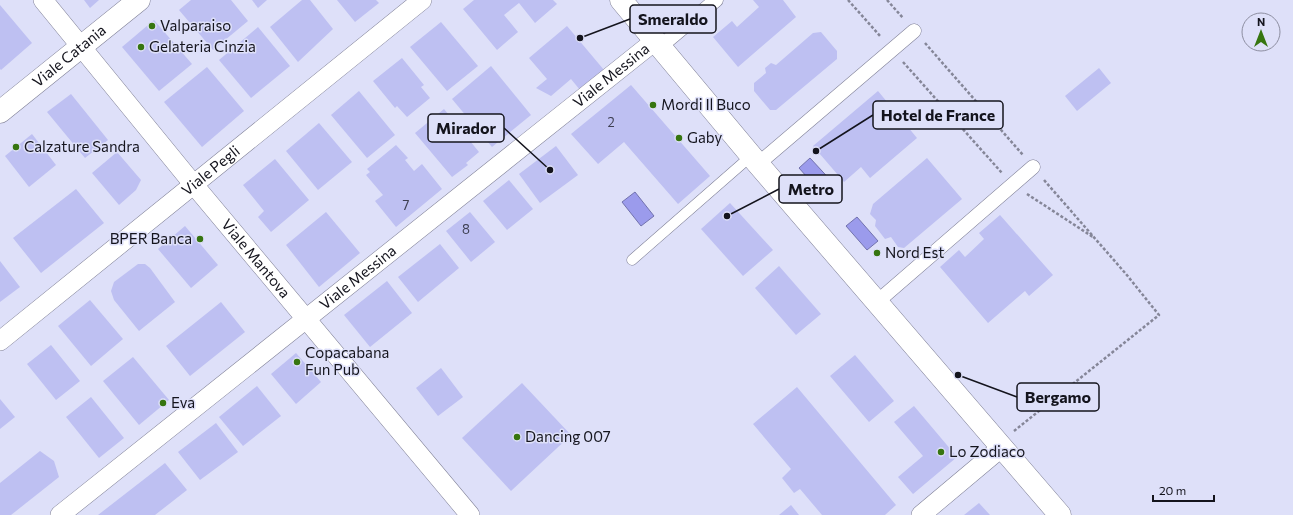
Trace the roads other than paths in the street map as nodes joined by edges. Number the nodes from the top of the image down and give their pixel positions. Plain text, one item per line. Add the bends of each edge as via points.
1 (43, 0) edge
2 (139, 0) edge
3 (422, 0) edge
4 (621, 0) edge
5 (716, 0) edge
6 (914, 31) road end
7 (658, 43) junction
8 (82, 46) junction
9 (0, 112) edge
10 (755, 160) junction
11 (1033, 167) road end
12 (194, 185) junction
13 (632, 260) dead end
14 (877, 302) junction
15 (306, 320) junction
16 (0, 341) edge
17 (1000, 445) junction
18 (60, 515) edge
19 (470, 515) edge
20 (921, 515) edge
21 (1060, 515) edge

1 - 8 street, Viale Mantova
2 - 8 street, Viale Catania
3 - 12 street, Viale Pegli
4 - 7 street
5 - 7 street, Viale Messina
6 - 10 street
7 - 10 street
7 - 15 street, Viale Messina
8 - 9 street, Viale Catania
8 - 12 street, Viale Mantova
10 - 13 lane
10 - 14 street
11 - 14 street
12 - 15 street, Viale Mantova
12 - 16 street, Viale Pegli
14 - 17 street
15 - 18 street, Viale Messina
15 - 19 street, Viale Mantova
17 - 20 street
17 - 21 street

